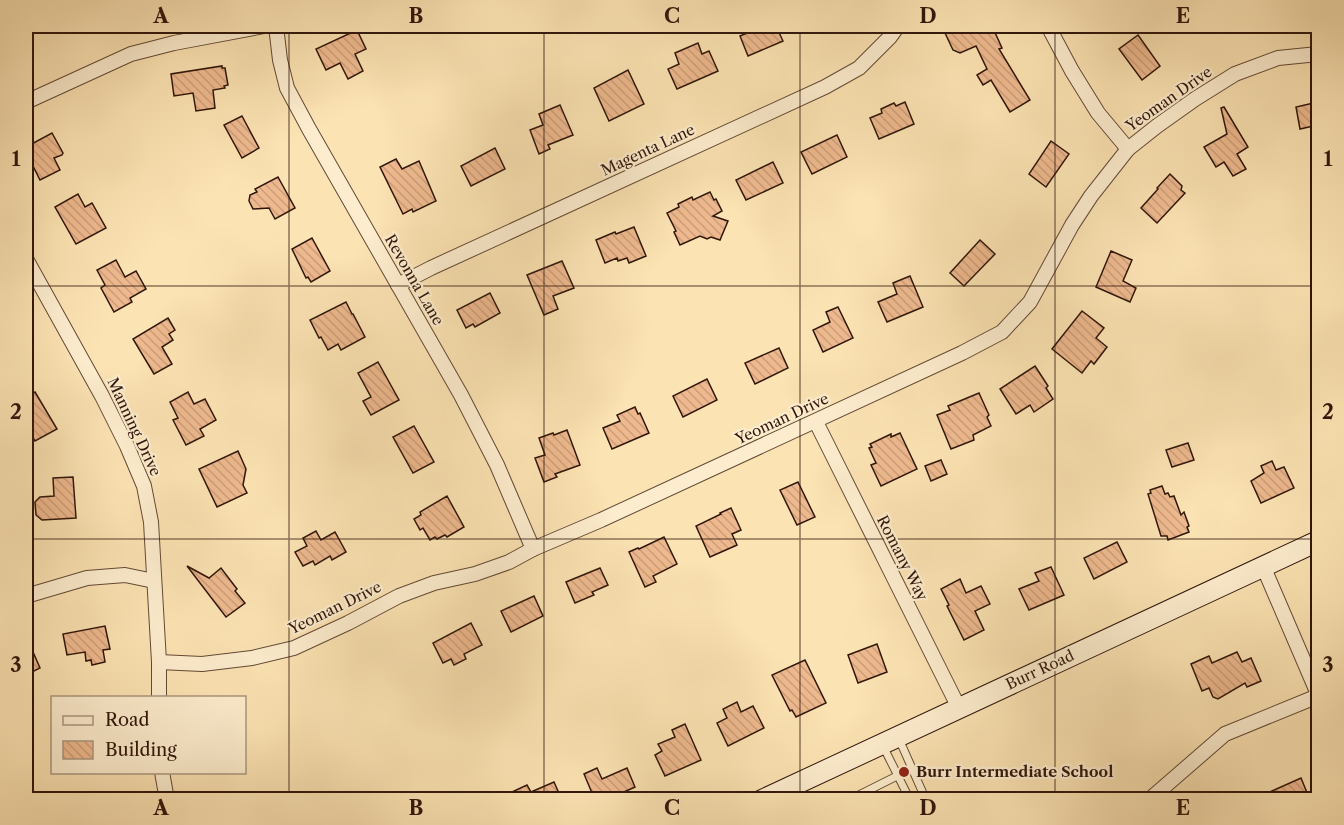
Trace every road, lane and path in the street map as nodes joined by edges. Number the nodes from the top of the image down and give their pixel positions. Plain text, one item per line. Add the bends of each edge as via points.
1 (264, 26) edge
2 (276, 26) edge
3 (898, 26) edge
4 (1048, 26) edge
5 (1318, 54) edge
6 (26, 102) edge
7 (1128, 148) junction
8 (26, 259) edge
9 (398, 285) junction
10 (816, 422) junction
11 (1318, 542) edge
12 (533, 549) junction
13 (1263, 566) junction
14 (154, 581) junction
15 (26, 596) edge
16 (159, 662) junction
17 (1318, 695) edge
18 (159, 696) edge
19 (959, 708) junction
20 (890, 740) junction
21 (162, 774) edge
22 (897, 776) junction
23 (167, 800) edge
24 (762, 800) edge
25 (849, 800) edge
26 (910, 800) edge
27 (926, 800) edge
28 (1149, 800) edge

1 - 6 street via 130,54
2 - 9 street, Revonna Lane via 287,87
3 - 9 street, Magenta Lane via 859,68 825,87
4 - 7 street via 1098,113
5 - 7 street, Yeoman Drive via 1278,58 1236,74
7 - 10 street, Yeoman Drive via 1072,225 1030,302 1002,332
8 - 14 street, Manning Drive via 102,396 144,486 151,522
9 - 12 street, Revonna Lane via 487,445
10 - 12 street, Yeoman Drive
10 - 19 street, Romany Way
11 - 13 street, Burr Road
12 - 16 street, Yeoman Drive via 475,574 399,596 294,648 202,664
13 - 17 street
13 - 19 street, Burr Road
14 - 15 street via 125,575 87,578
14 - 16 street, Manning Drive
16 - 18 street, Manning Drive
17 - 28 street via 1225,734
19 - 20 street, Burr Road
20 - 22 lane
20 - 24 street, Burr Road
20 - 27 lane
21 - 23 street
22 - 25 lane
22 - 26 lane

